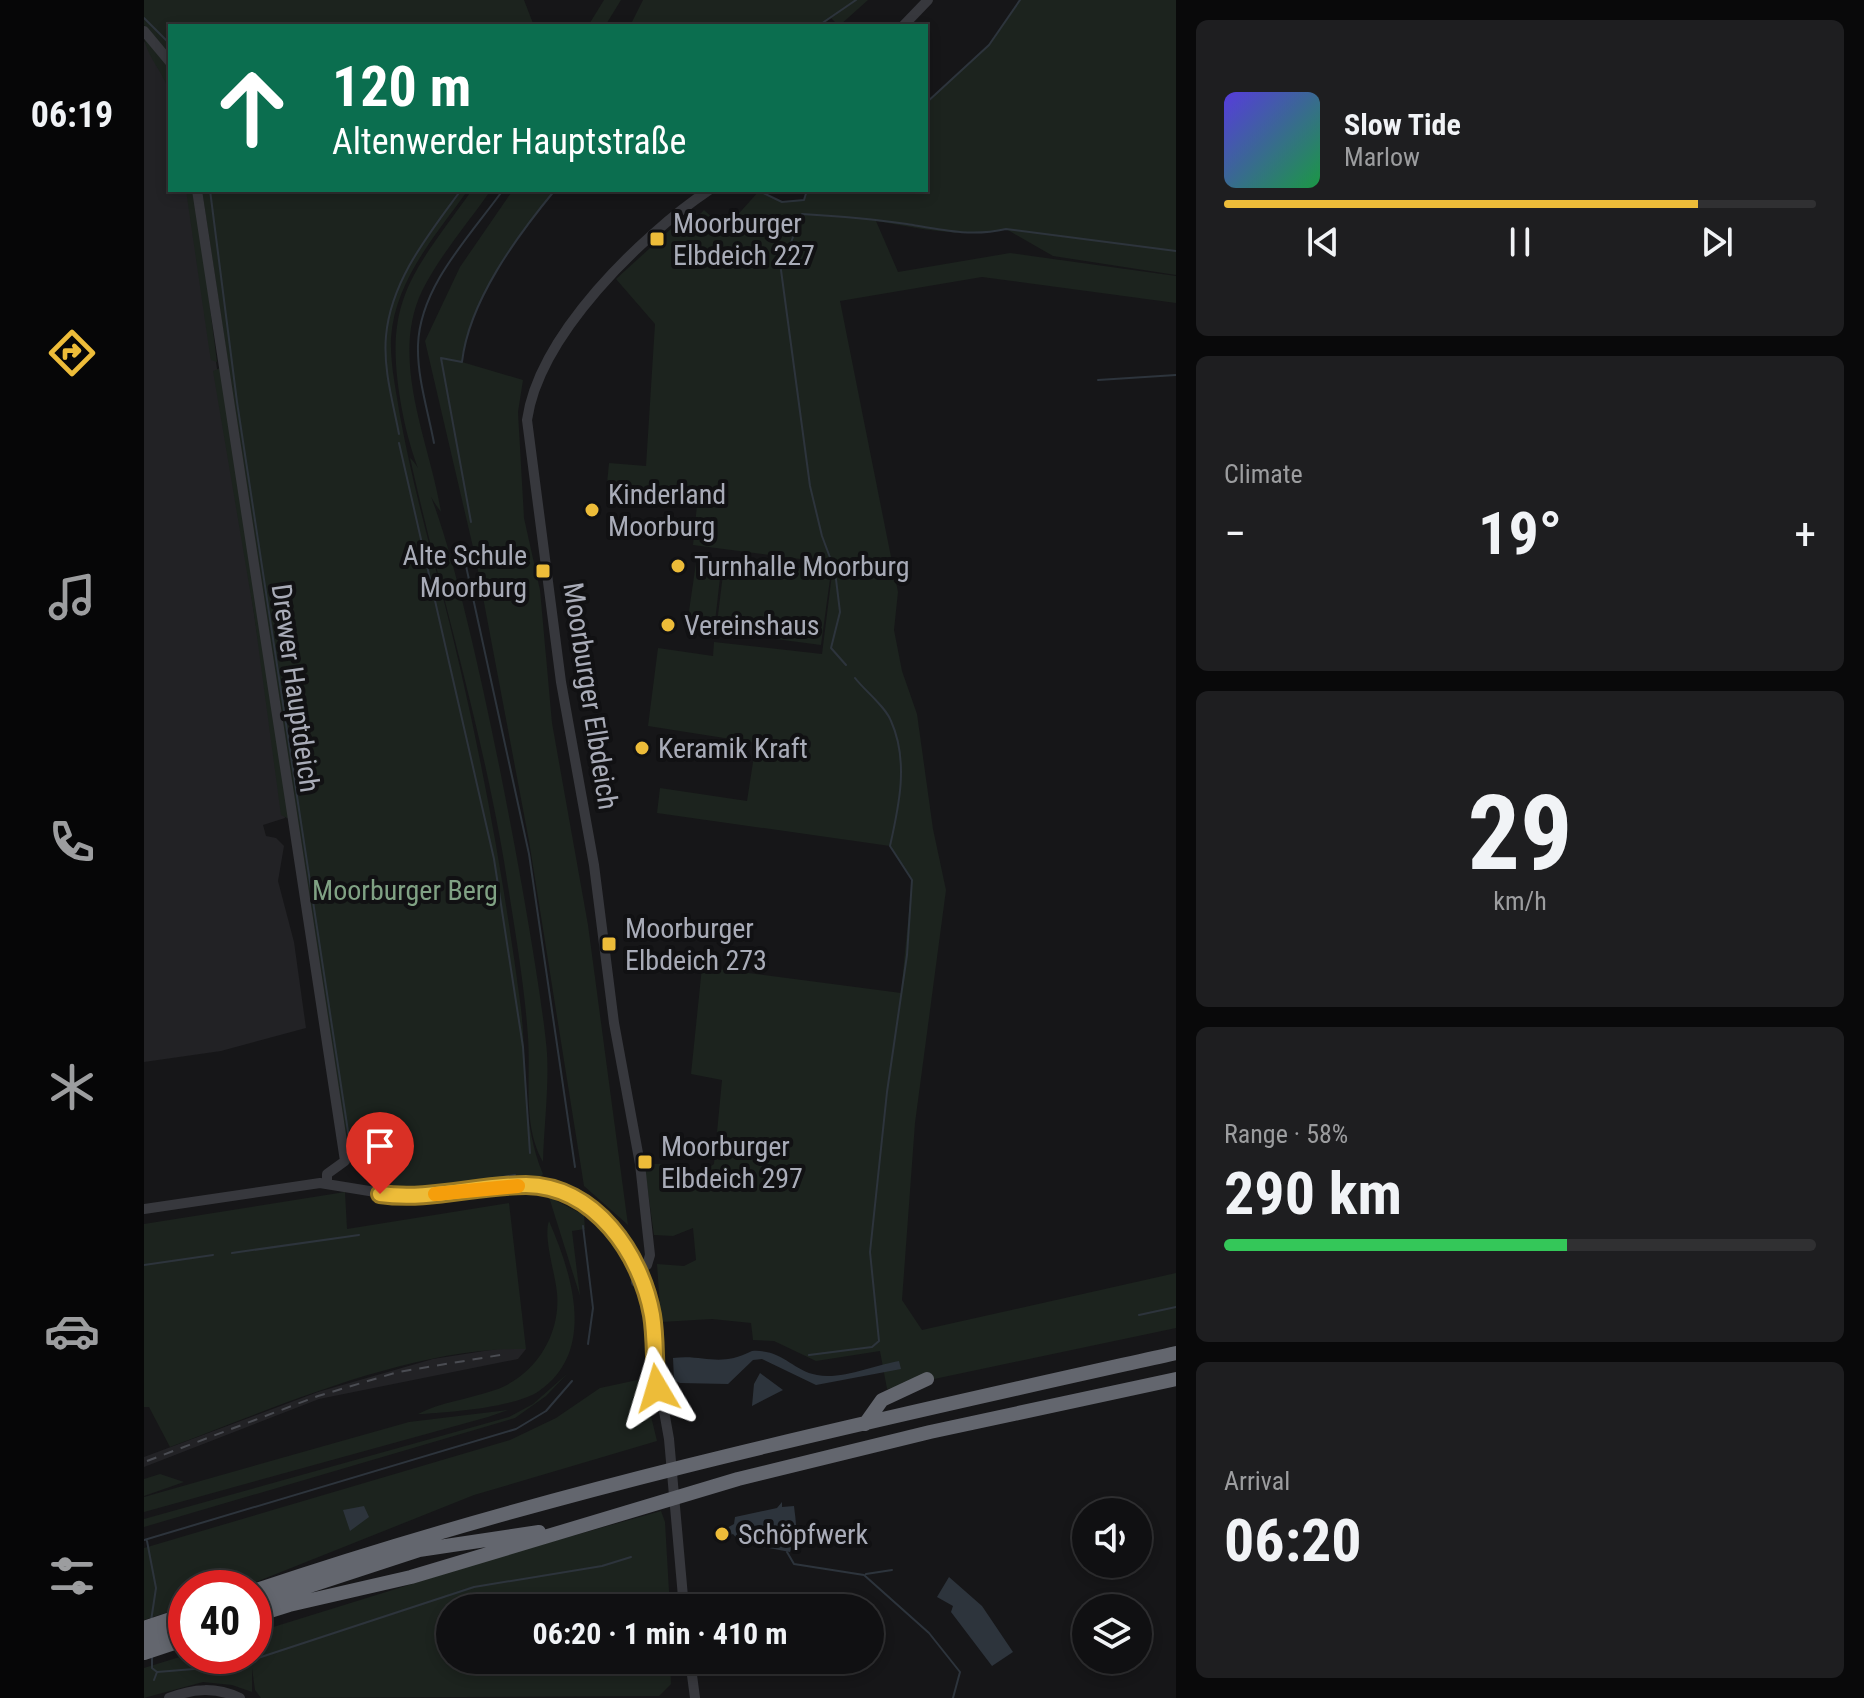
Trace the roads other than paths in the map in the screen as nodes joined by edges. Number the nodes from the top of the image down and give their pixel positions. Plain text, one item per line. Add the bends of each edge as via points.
1 (928, 0) edge
2 (905, 24) edge
3 (144, 31) edge
4 (168, 60) edge
5 (197, 192) edge
6 (706, 192) edge
7 (327, 1183) junction
8 (144, 1209) edge
9 (610, 1229) junction
10 (638, 1270) junction
11 (636, 1282) junction
12 (652, 1348) junction
13 (1176, 1353) edge
14 (927, 1379) dead end
15 (1176, 1379) edge
16 (865, 1424) junction
17 (567, 1529) junction
18 (272, 1592) edge
19 (290, 1592) junction
20 (683, 1594) edge
21 (272, 1598) edge
22 (272, 1604) edge
23 (168, 1620) edge
24 (144, 1628) edge
25 (168, 1632) edge
26 (144, 1641) edge
27 (168, 1645) edge
28 (144, 1653) edge
29 (692, 1674) edge
30 (169, 1698) edge
31 (240, 1698) edge
32 (695, 1698) edge

1 - 2 street
3 - 4 street
5 - 7 street, Drewer Hauptdeich via 345,1161 327,1174
6 - 10 street, Moorburger Elbdeich via 670,220 590,299 538,383 527,420 561,682 640,1164 650,1255
7 - 8 street
7 - 9 street via 407,1196 545,1187 586,1205
9 - 10 street via 626,1245
9 - 11 street
10 - 11 street, Moorburger Elbdeich
10 - 12 street, Moorburger Elbdeich via 651,1312
11 - 12 street, Moorburger Elbdeich
12 - 20 street, Moorburger Elbdeich via 669,1439
13 - 16 highway
14 - 16 highway via 882,1400
15 - 17 highway via 930,1432
16 - 19 highway via 663,1471 392,1545
17 - 19 highway via 411,1577
17 - 19 highway via 419,1550
18 - 19 highway
19 - 21 highway
19 - 22 highway
23 - 24 highway
25 - 26 highway
27 - 28 highway
29 - 32 street
30 - 31 street via 202,1689 224,1690

